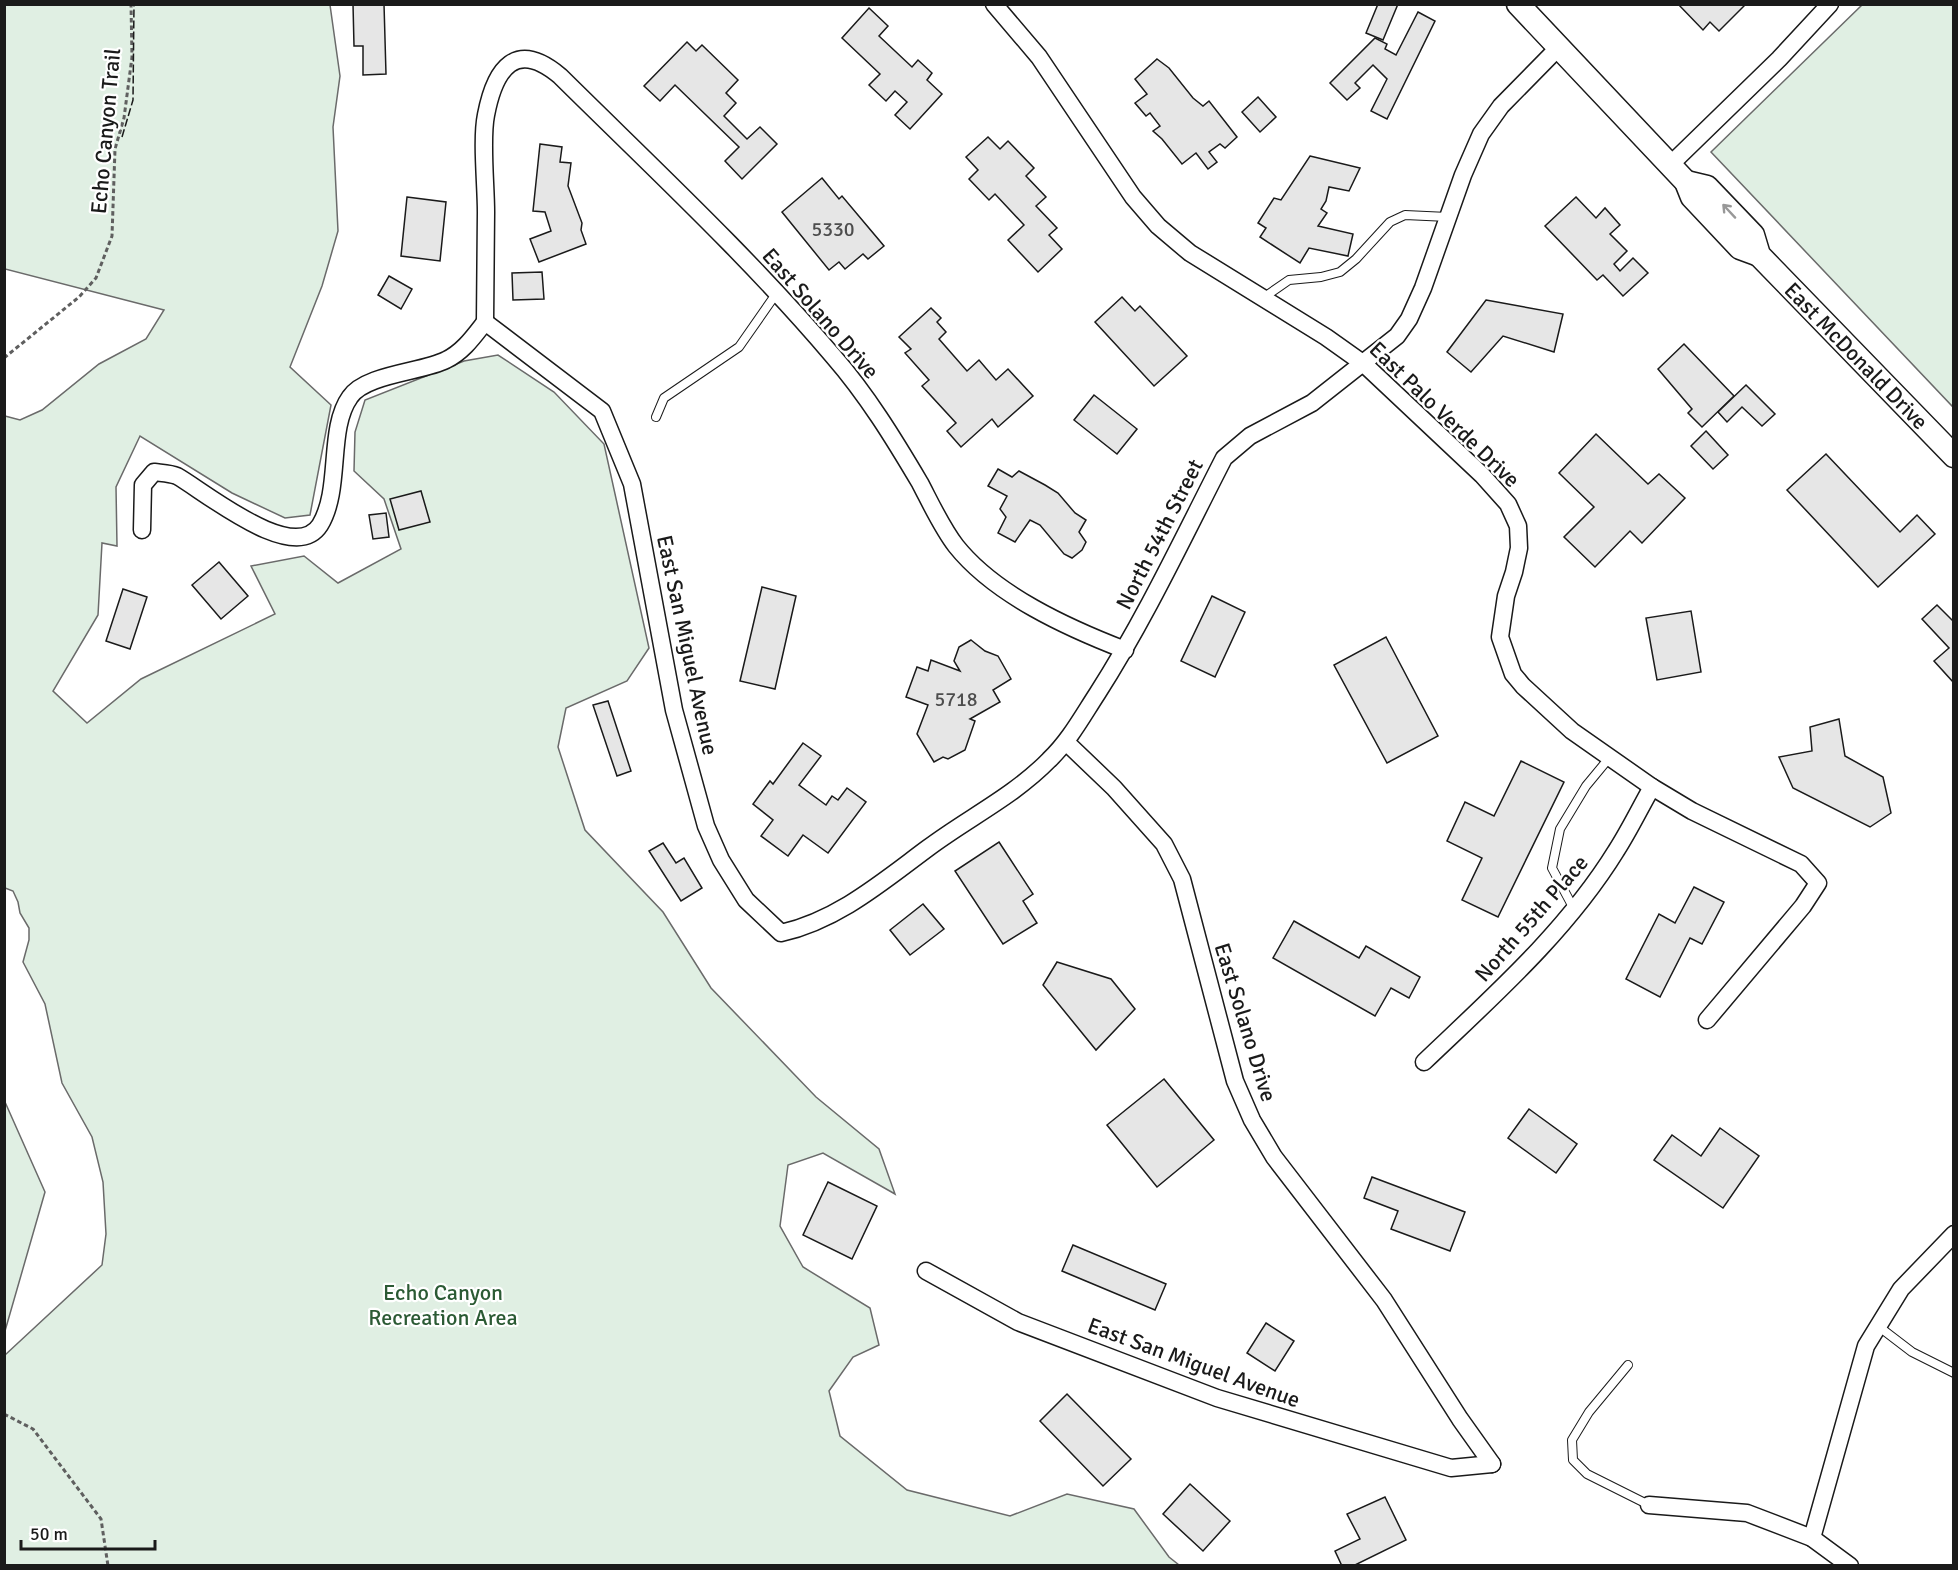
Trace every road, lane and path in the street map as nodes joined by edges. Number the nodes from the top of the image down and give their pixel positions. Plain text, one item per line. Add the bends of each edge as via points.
1 (131, 4) edge
2 (994, 4) edge
3 (1518, 4) edge
4 (1830, 4) edge
5 (1559, 47) junction
6 (1670, 165) junction
7 (1448, 217) junction
8 (776, 294) junction
9 (1263, 298) junction
10 (485, 322) junction
11 (4, 358) edge
12 (1364, 364) junction
13 (656, 417) dead end
14 (1953, 456) edge
15 (142, 530) dead end
16 (1125, 650) junction
17 (1066, 742) junction
18 (1610, 757) junction
19 (1652, 787) junction
20 (1574, 909) junction
21 (781, 933) joint
22 (1707, 1020) dead end
23 (1424, 1062) dead end
24 (1953, 1234) edge
25 (926, 1271) dead end
26 (1878, 1326) junction
27 (1628, 1365) dead end
28 (1953, 1373) edge
29 (4, 1414) edge
30 (1492, 1464) joint
31 (1649, 1505) joint
32 (1812, 1538) junction
33 (108, 1566) edge
34 (1850, 1566) edge

1 - 11 path, Echo Canyon Trail via 132,57 116,149 112,237 96,278 79,297
2 - 9 street, East Palo Verde Drive via 1039,57 1133,197 1158,226 1190,253
3 - 5 street, East McDonald Drive
4 - 6 street
5 - 6 street, East McDonald Drive
5 - 7 street, North 54th Street via 1501,106 1481,134
6 - 14 street, East McDonald Drive via 1686,182 1707,187 1753,235 1759,255
7 - 9 lane via 1405,215 1390,222 1340,272 1289,280
7 - 12 street, North 54th Street via 1409,319
8 - 10 street, East Solano Drive via 544,62 532,58 513,60 500,74 486,116
8 - 13 lane via 739,347 664,398
8 - 16 street, East Solano Drive via 833,356 885,423 956,546 986,575 1040,612
9 - 12 street, East Palo Verde Drive
10 - 15 street via 463,348 446,360 383,378 350,397 340,429 328,512 316,531 286,537 266,530 174,475 154,472 143,484
10 - 21 street, East San Miguel Avenue via 602,411 632,484 674,710 706,826 746,900
12 - 16 street, North 54th Street via 1312,404 1250,436 1224,458
12 - 18 street, East Palo Verde Drive via 1508,504 1518,526 1519,548 1501,623 1500,637 1506,655 1514,674 1543,707
16 - 17 street, North 54th Street
17 - 21 street, North 54th Street via 1015,790 935,842 858,901 807,927
17 - 30 street, East Solano Drive via 1164,844 1182,879 1235,1081 1252,1120 1274,1157 1384,1300
18 - 19 street, East Palo Verde Drive
18 - 20 lane via 1586,786 1560,829 1552,868
19 - 20 street, North 55th Place via 1616,852
19 - 22 street, East Palo Verde Drive via 1692,811 1802,864 1818,883
20 - 23 street, North 55th Place via 1501,989
24 - 26 street via 1901,1289
25 - 30 street, East San Miguel Avenue via 1018,1322 1217,1398 1450,1468
26 - 28 lane via 1912,1352
26 - 32 street via 1866,1346
27 - 31 lane via 1589,1412 1572,1440 1573,1460 1587,1474
29 - 33 path via 33,1429 101,1519
31 - 32 street via 1747,1513
32 - 34 street

